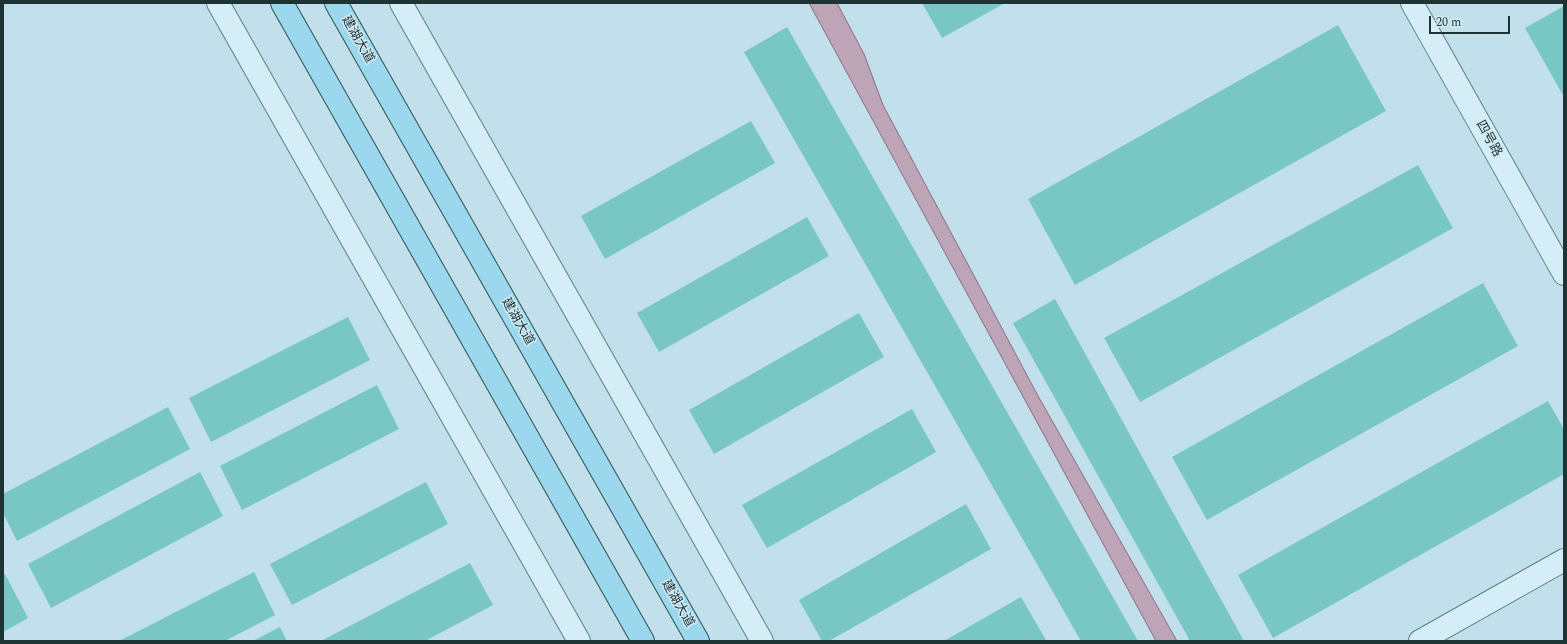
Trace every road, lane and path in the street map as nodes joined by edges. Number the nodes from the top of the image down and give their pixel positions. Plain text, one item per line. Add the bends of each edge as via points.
1 (218, 3) edge
2 (282, 3) edge
3 (336, 3) edge
4 (401, 3) edge
5 (1412, 3) edge
6 (1564, 274) edge
7 (1564, 560) edge
8 (579, 641) edge
9 (643, 641) edge
10 (698, 641) edge
11 (762, 641) edge
12 (1420, 641) edge

1 - 8 street
2 - 9 main road
3 - 10 main road, 建湖大道
4 - 11 street
5 - 6 street, 四号路
7 - 12 street

